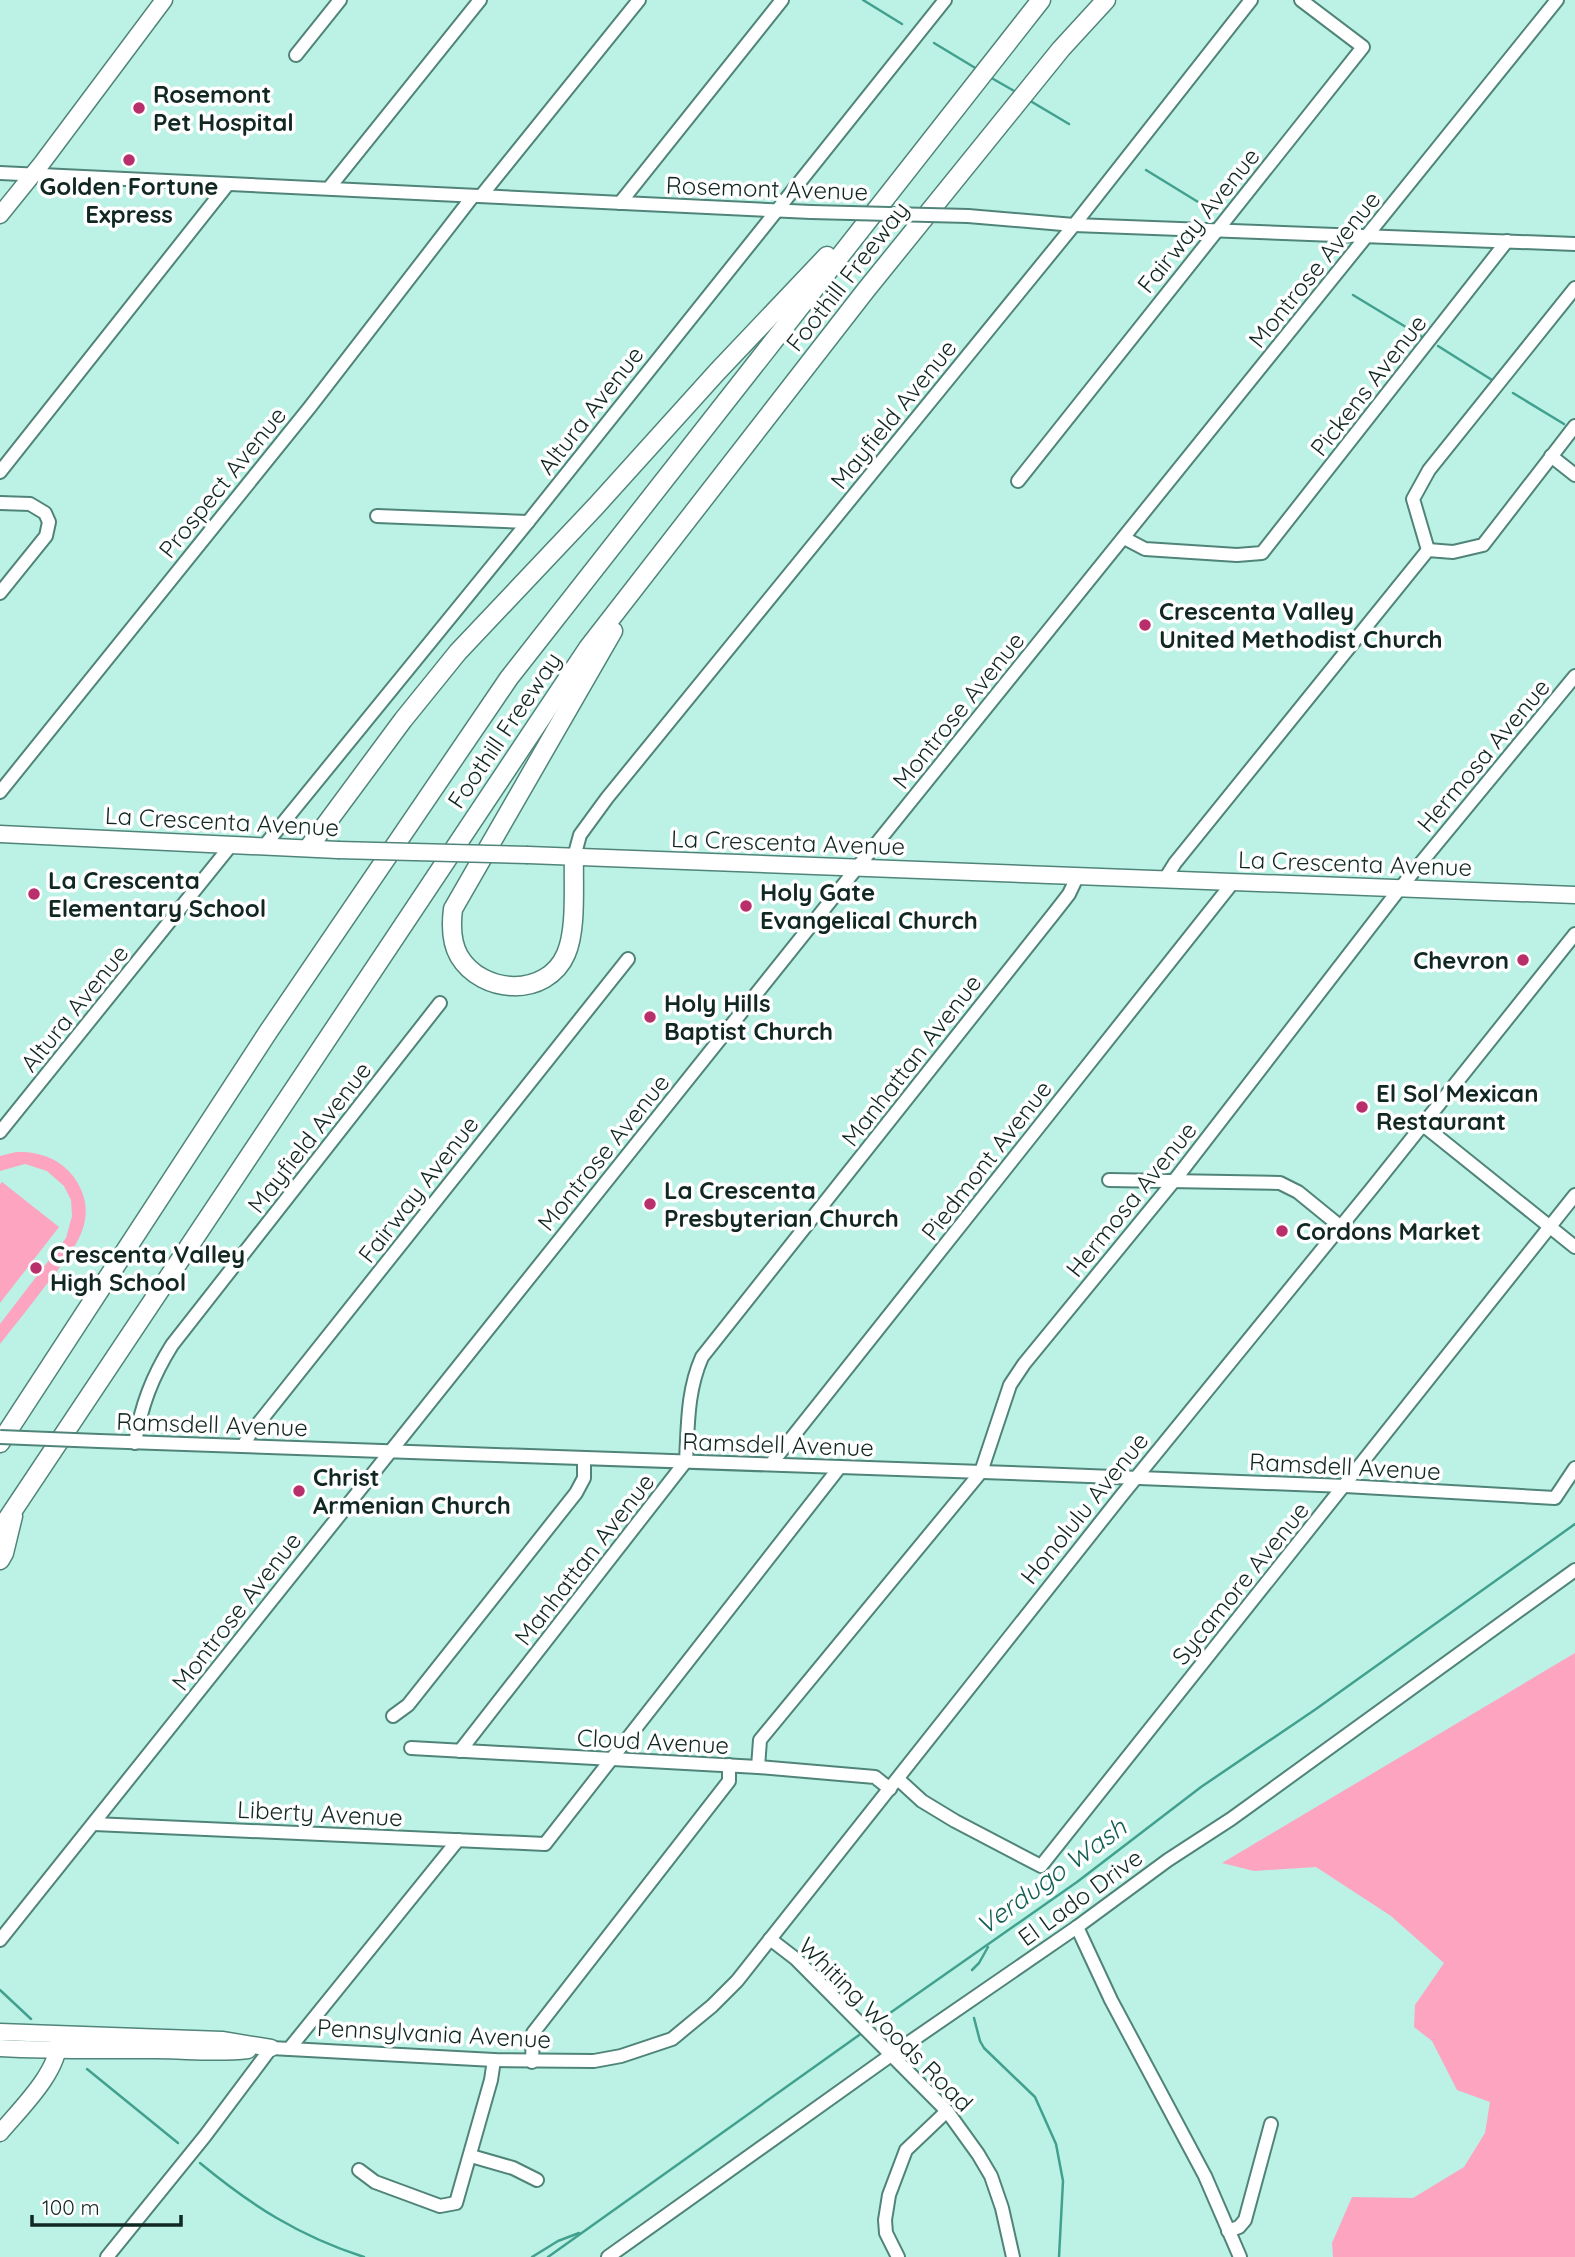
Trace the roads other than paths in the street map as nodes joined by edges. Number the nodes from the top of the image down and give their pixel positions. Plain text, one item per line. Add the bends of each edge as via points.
1 (164, 0) edge
2 (340, 0) edge
3 (480, 0) edge
4 (639, 0) edge
5 (782, 0) edge
6 (945, 0) edge
7 (1041, 0) edge
8 (1106, 0) edge
9 (1251, 0) edge
10 (1301, 0) edge
11 (1557, 0) edge
12 (296, 55) dead end
13 (0, 173) edge
14 (33, 174) junction
15 (900, 180) junction
16 (228, 184) junction
17 (329, 188) junction
18 (477, 196) junction
19 (620, 203) junction
20 (777, 209) junction
21 (0, 215) edge
22 (1074, 225) junction
23 (1216, 230) junction
24 (1367, 235) junction
25 (1507, 242) junction
26 (1575, 244) edge
27 (1575, 288) edge
28 (1575, 426) edge
29 (1551, 456) junction
30 (0, 472) edge
31 (1575, 475) edge
32 (1018, 481) dead end
33 (0, 503) edge
34 (377, 516) dead end
35 (528, 522) junction
36 (1124, 538) junction
37 (1428, 550) junction
38 (652, 565) junction
39 (0, 593) edge
40 (1575, 676) edge
41 (0, 792) edge
42 (0, 834) edge
43 (232, 844) junction
44 (265, 845) junction
45 (309, 847) junction
46 (574, 857) junction
47 (856, 869) junction
48 (1078, 876) junction
49 (1166, 879) junction
50 (1234, 881) junction
51 (1401, 887) junction
52 (1575, 895) edge
53 (1575, 934) edge
54 (628, 959) dead end
55 (440, 1003) dead end
56 (1423, 1125) junction
57 (0, 1132) edge
58 (1109, 1180) dead end
59 (1174, 1181) junction
60 (1575, 1195) edge
61 (1341, 1227) junction
62 (1549, 1227) junction
63 (1575, 1247) edge
64 (0, 1437) edge
65 (0, 1443) edge
66 (135, 1443) junction
67 (243, 1446) junction
68 (388, 1453) junction
69 (584, 1458) junction
70 (686, 1461) junction
71 (771, 1464) junction
72 (839, 1468) junction
73 (1575, 1468) edge
74 (981, 1472) junction
75 (1136, 1479) junction
76 (1345, 1486) junction
77 (15, 1507) junction
78 (0, 1530) edge
79 (0, 1560) edge
80 (1575, 1570) edge
81 (393, 1716) dead end
82 (411, 1748) dead end
83 (460, 1751) junction
84 (611, 1760) junction
85 (729, 1765) junction
86 (758, 1767) junction
87 (894, 1784) junction
88 (94, 1824) junction
89 (458, 1840) junction
90 (1041, 1866) joint
91 (1077, 1927) junction
92 (771, 1939) junction
93 (0, 1940) edge
94 (0, 2032) edge
95 (59, 2042) junction
96 (0, 2048) edge
97 (271, 2048) junction
98 (289, 2049) junction
99 (891, 2055) junction
100 (494, 2060) junction
101 (532, 2062) junction
102 (594, 2062) joint
103 (947, 2111) junction
104 (1272, 2124) dead end
105 (0, 2133) edge
106 (471, 2156) junction
107 (359, 2170) dead end
108 (537, 2180) dead end
109 (1227, 2231) junction
110 (107, 2257) edge
111 (608, 2257) edge
112 (898, 2257) edge
113 (1013, 2257) edge
114 (1240, 2257) edge

1 - 14 main road
2 - 12 street
3 - 17 street
4 - 18 street, Prospect Avenue
5 - 19 street
6 - 20 street, Altura Avenue
7 - 15 highway, Foothill Freeway
8 - 38 highway, Foothill Freeway via 866,290
9 - 22 street, Mayfield Avenue
10 - 23 street, Fairway Avenue via 1363,47
11 - 24 street, Montrose Avenue
13 - 14 street, Rosemont Avenue
14 - 16 street, Rosemont Avenue
14 - 21 main road
15 - 45 highway via 458,652
15 - 65 highway, Foothill Freeway via 509,678 275,1021
16 - 17 street, Rosemont Avenue
16 - 30 street
17 - 18 street, Rosemont Avenue
18 - 19 street, Rosemont Avenue
18 - 41 street, Prospect Avenue
19 - 20 street, Rosemont Avenue
20 - 22 street, Rosemont Avenue, bridge
20 - 35 street, Altura Avenue
22 - 23 street, Rosemont Avenue
22 - 46 street, Mayfield Avenue via 607,798 580,835
23 - 24 street, Rosemont Avenue
23 - 32 street, Fairway Avenue
24 - 25 street, Rosemont Avenue
24 - 36 street, Montrose Avenue
25 - 26 street, Rosemont Avenue
25 - 36 street, Pickens Avenue via 1262,554 1145,549
27 - 37 street via 1429,470 1413,499
28 - 29 street
29 - 31 street
29 - 37 street via 1483,545 1453,552
33 - 39 street via 30,504 45,513 49,522 41,542
34 - 35 street
35 - 44 street, Altura Avenue
36 - 47 street, Montrose Avenue
37 - 49 street
38 - 46 highway via 453,909 453,943 470,970 496,985 512,987 542,979 554,970 566,956 571,938
38 - 77 highway, Foothill Freeway via 588,648
40 - 51 street, Hermosa Avenue
42 - 43 main road, La Crescenta Avenue
43 - 44 main road, La Crescenta Avenue
43 - 57 street, Altura Avenue
44 - 45 main road, La Crescenta Avenue
45 - 46 main road, La Crescenta Avenue, bridge
46 - 47 main road, La Crescenta Avenue
47 - 48 main road, La Crescenta Avenue
47 - 68 street, Montrose Avenue
48 - 49 main road, La Crescenta Avenue
48 - 70 street, Manhattan Avenue via 1055,912 702,1357 688,1403
49 - 50 main road, La Crescenta Avenue
50 - 51 main road, La Crescenta Avenue
50 - 71 street, Piedmont Avenue
51 - 52 main road, La Crescenta Avenue
51 - 59 street, Hermosa Avenue
53 - 56 street, Honolulu Avenue
54 - 67 street, Fairway Avenue
55 - 66 street, Mayfield Avenue via 172,1345 144,1398
56 - 61 street, Honolulu Avenue
56 - 62 street
58 - 59 street
59 - 61 street via 1280,1183
59 - 74 street, Hermosa Avenue via 1014,1378
60 - 62 street, Sycamore Avenue
61 - 75 street, Honolulu Avenue
62 - 63 street
62 - 76 street, Sycamore Avenue
64 - 66 street, Ramsdell Avenue, bridge
66 - 67 street, Ramsdell Avenue
67 - 68 street, Ramsdell Avenue
68 - 69 street, Ramsdell Avenue
68 - 88 street, Montrose Avenue
69 - 70 street, Ramsdell Avenue
69 - 81 street via 584,1478 560,1515 408,1705
70 - 71 street, Ramsdell Avenue
70 - 83 street, Manhattan Avenue
71 - 72 street, Ramsdell Avenue
72 - 74 street, Ramsdell Avenue
72 - 84 street
73 - 76 street, Ramsdell Avenue via 1555,1498
74 - 75 street, Ramsdell Avenue
74 - 86 street, Hermosa Avenue via 760,1740
75 - 76 street, Ramsdell Avenue
75 - 87 street, Honolulu Avenue
76 - 90 street, Sycamore Avenue
77 - 78 highway, Foothill Freeway
77 - 79 highway
80 - 91 street, El Lado Drive
82 - 83 street, Cloud Avenue
83 - 84 street, Cloud Avenue
84 - 85 street, Cloud Avenue
84 - 89 street, Liberty Avenue via 545,1844
85 - 86 street, Cloud Avenue
85 - 101 street via 729,1781 533,2033
86 - 87 street, Cloud Avenue via 875,1777
87 - 90 street, Cloud Avenue
87 - 92 street, Honolulu Avenue
88 - 89 street, Liberty Avenue
88 - 93 street, Montrose Avenue
89 - 98 street
91 - 99 street, El Lado Drive
91 - 109 street via 1205,2176
92 - 99 street, Whiting Woods Road
92 - 102 street, Honolulu Avenue via 737,1981 672,2039
94 - 95 main road, Pennsylvania Avenue
95 - 96 main road, Pennsylvania Avenue
95 - 97 main road, Pennsylvania Avenue via 222,2053
95 - 105 main road via 52,2068
97 - 98 street, Pennsylvania Avenue
97 - 110 street
98 - 100 street, Pennsylvania Avenue
99 - 103 street, Whiting Woods Road
99 - 111 street, El Lado Drive
100 - 101 street, Pennsylvania Avenue
100 - 106 street
101 - 102 street, Pennsylvania Avenue
103 - 112 street via 906,2150 889,2194 884,2220
103 - 113 street, Whiting Woods Road via 990,2176
104 - 109 street via 1245,2220
106 - 107 street via 458,2199 450,2206 375,2182
106 - 108 street
109 - 114 street

